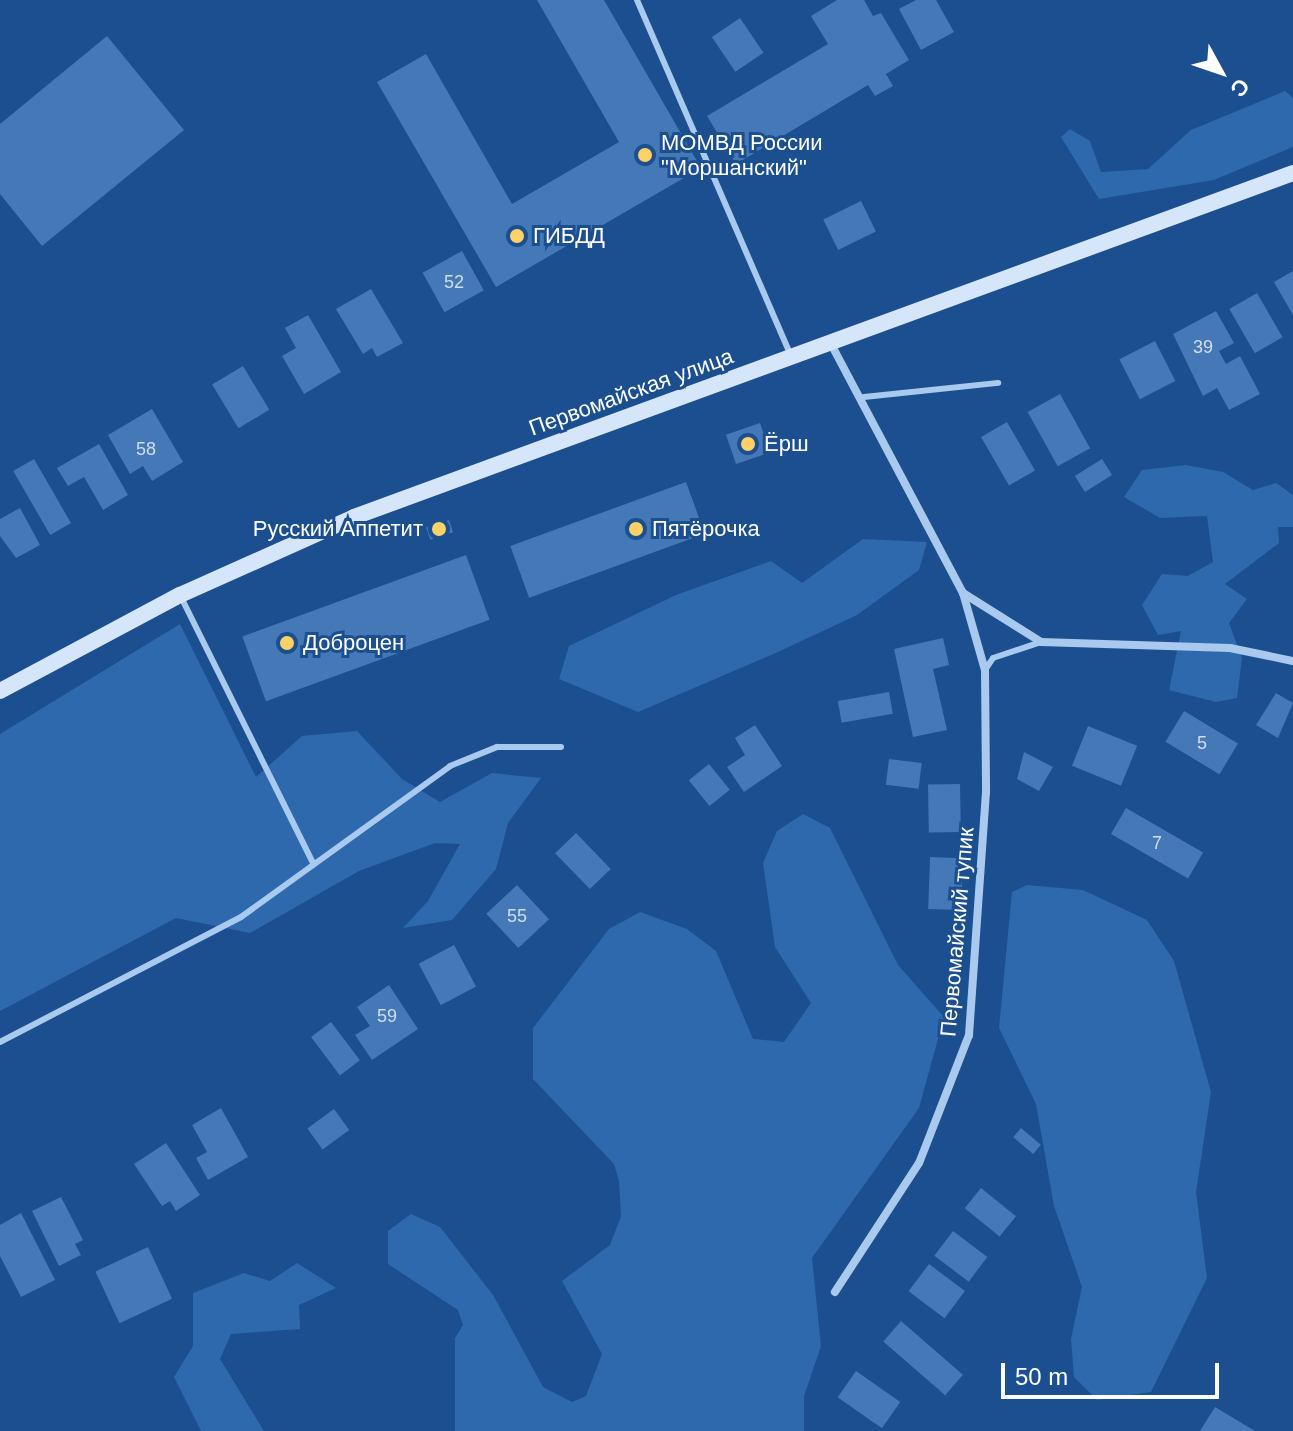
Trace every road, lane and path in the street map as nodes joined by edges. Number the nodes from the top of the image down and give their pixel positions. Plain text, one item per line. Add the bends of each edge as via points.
1 (637, 0) edge
2 (1293, 173) edge
3 (830, 342) junction
4 (791, 357) junction
5 (998, 383) dead end
6 (864, 397) junction
7 (963, 593) junction
8 (180, 595) junction
9 (1041, 642) junction
10 (1293, 661) edge
11 (985, 670) junction
12 (0, 691) edge
13 (561, 747) dead end
14 (313, 863) junction
15 (0, 1042) edge
16 (835, 1292) dead end

1 - 4 lane
2 - 3 main road, Первомайская улица
3 - 4 main road, Первомайская улица
3 - 6 street, Первомайский тупик
4 - 8 main road, Первомайская улица via 354,517
5 - 6 lane
6 - 7 street, Первомайский тупик
7 - 9 street
7 - 11 street, Первомайский тупик
8 - 12 main road, Первомайская улица
8 - 14 lane
9 - 10 street via 1230,648
9 - 11 lane via 993,658
11 - 16 street, Первомайский тупик via 986,792 969,1035 919,1163
13 - 14 lane via 497,747 450,766
14 - 15 lane via 241,917

